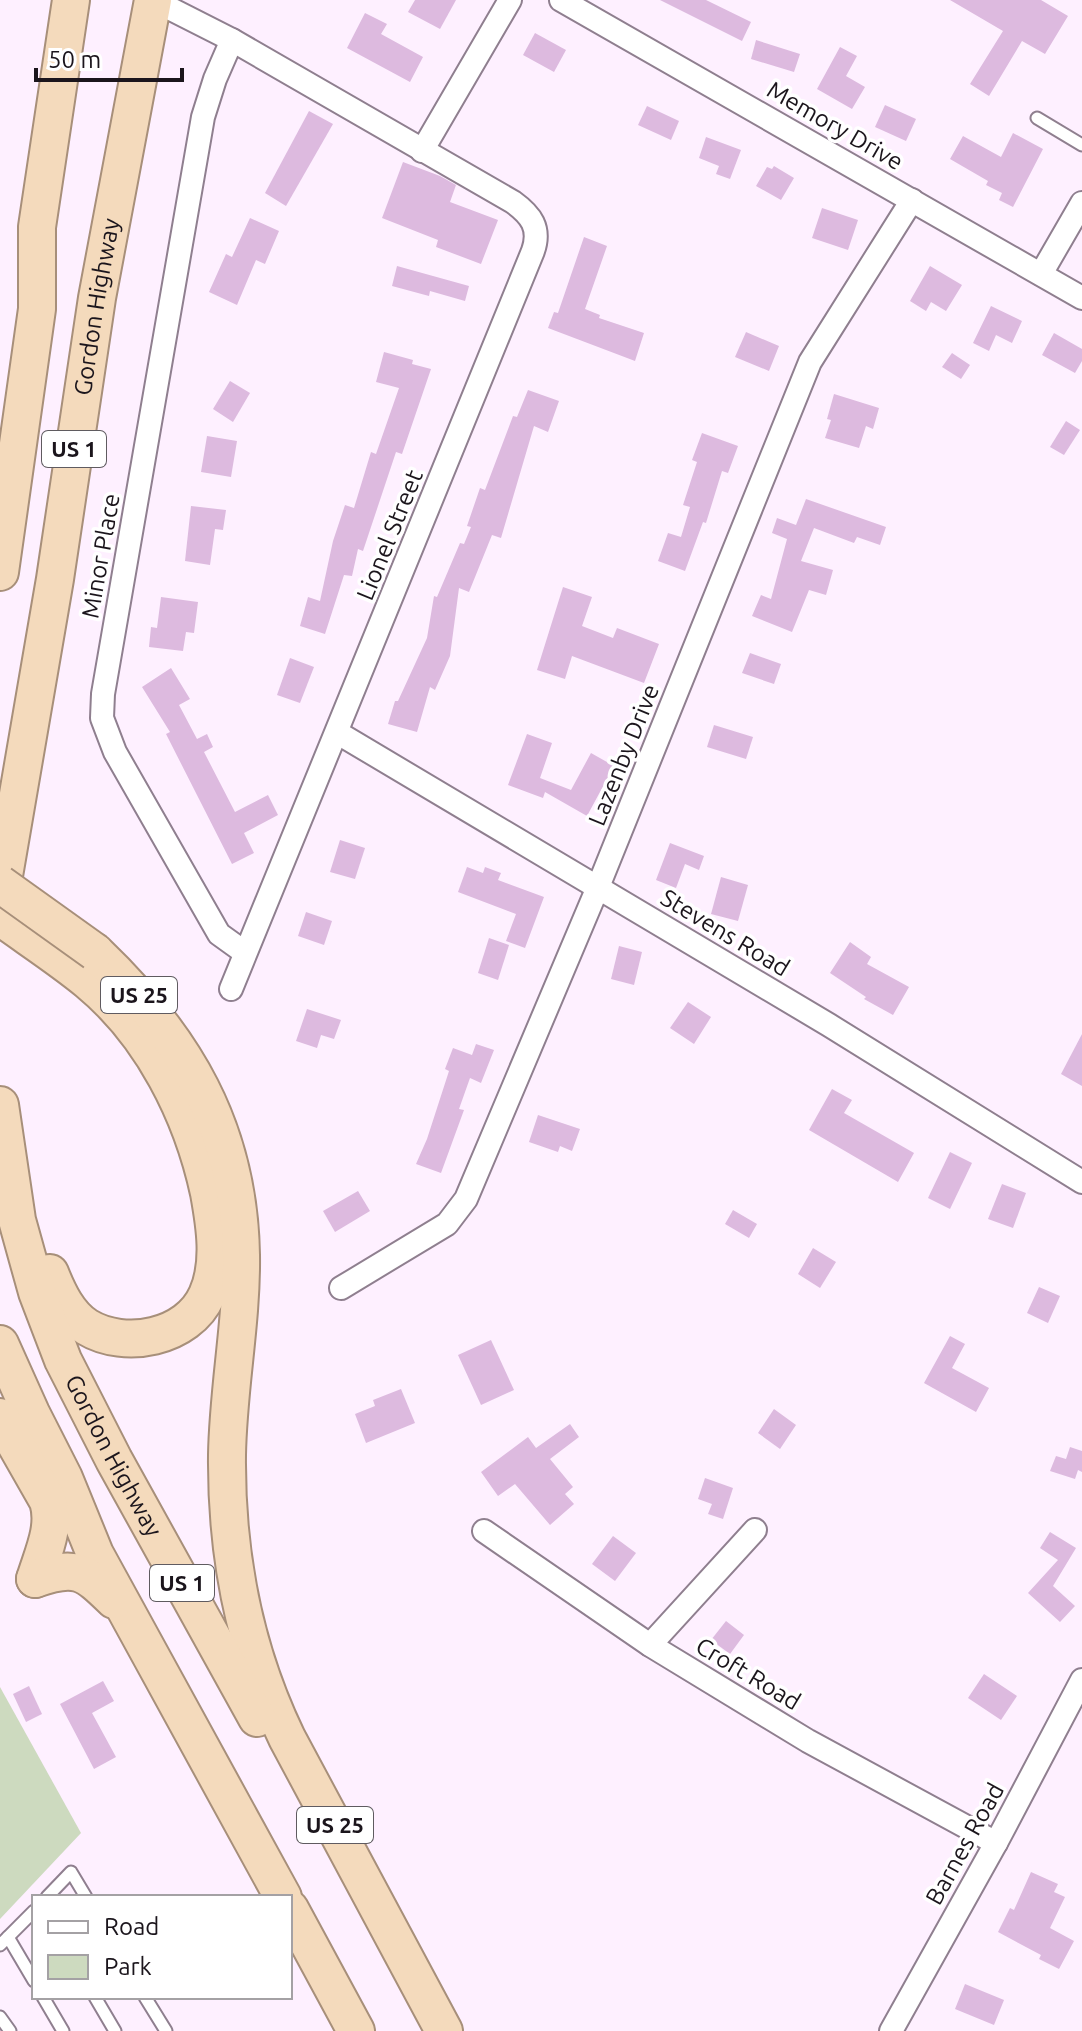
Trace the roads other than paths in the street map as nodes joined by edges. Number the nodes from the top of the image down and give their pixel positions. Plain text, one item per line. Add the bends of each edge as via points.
1 (71, 0) edge
2 (153, 0) edge
3 (510, 0) edge
4 (561, 0) edge
5 (232, 40) junction
6 (1037, 118) dead end
7 (1082, 145) edge
8 (422, 151) junction
9 (912, 200) junction
10 (1082, 203) edge
11 (37, 227) junction
12 (1041, 274) junction
13 (1082, 298) edge
14 (0, 463) edge
15 (0, 572) edge
16 (338, 733) junction
17 (0, 884) edge
18 (598, 887) junction
19 (0, 899) edge
20 (0, 917) edge
21 (244, 952) junction
22 (92, 967) junction
23 (231, 989) dead end
24 (0, 1077) edge
25 (0, 1105) edge
26 (1082, 1182) edge
27 (341, 1288) dead end
28 (0, 1344) edge
29 (0, 1397) edge
30 (0, 1417) edge
31 (755, 1530) dead end
32 (484, 1531) dead end
33 (95, 1554) junction
34 (128, 1614) junction
35 (650, 1645) junction
36 (1082, 1680) edge
37 (996, 1843) junction
38 (49, 1895) edge
39 (85, 1895) edge
40 (282, 1895) edge
41 (32, 1913) edge
42 (292, 1913) edge
43 (4, 1941) edge
44 (32, 1978) edge
45 (44, 1999) edge
46 (96, 1999) edge
47 (146, 1999) edge
48 (0, 2017) edge
49 (10, 2031) edge
50 (63, 2031) edge
51 (115, 2031) edge
52 (166, 2031) edge
53 (356, 2031) edge
54 (438, 2031) edge
55 (444, 2031) edge
56 (891, 2031) edge

1 - 11 highway, US 1
2 - 5 street, Lionel Street
2 - 19 highway, Gordon Highway / US 1 via 97,298
3 - 8 street
4 - 9 street, Memory Drive
5 - 8 street, Lionel Street
5 - 21 street, Minor Place via 203,117 102,718 115,752 219,934
6 - 7 lane
8 - 16 street, Lionel Street via 524,210 534,223 537,241
9 - 12 street, Memory Drive
9 - 18 street, Lazenby Drive via 810,362
10 - 12 street
11 - 14 highway
11 - 15 highway, US 1 via 37,309
12 - 13 street, Memory Drive
16 - 18 street, Stevens Road
16 - 21 street, Lionel Street
17 - 22 highway, US 25, bridge
18 - 26 street, Stevens Road
18 - 27 street, Lazenby Drive via 466,1199 447,1224
20 - 22 highway
21 - 23 street, Lionel Street
22 - 24 highway via 158,1062 200,1159 212,1210 214,1276 199,1310 188,1320 167,1332 122,1339 104,1335 73,1315 47,1262
22 - 55 highway, US 25 via 138,995 176,1044 204,1091 230,1167 241,1255 228,1502 233,1564 256,1663 287,1738
25 - 54 highway, Gordon Highway / US 1 via 27,1256 78,1393 401,1983
28 - 33 highway, US 1
29 - 33 highway
30 - 34 highway via 52,1513 35,1579 59,1572 87,1574
31 - 35 street
32 - 35 street, Croft Road
33 - 34 highway, US 1
34 - 40 highway, US 1
35 - 37 street, Croft Road via 808,1741
36 - 37 street, Barnes Road
37 - 56 street, Barnes Road
38 - 39 lane via 71,1872
41 - 43 lane
42 - 53 highway
43 - 44 lane
45 - 50 lane
46 - 51 lane
47 - 52 lane
48 - 49 lane

